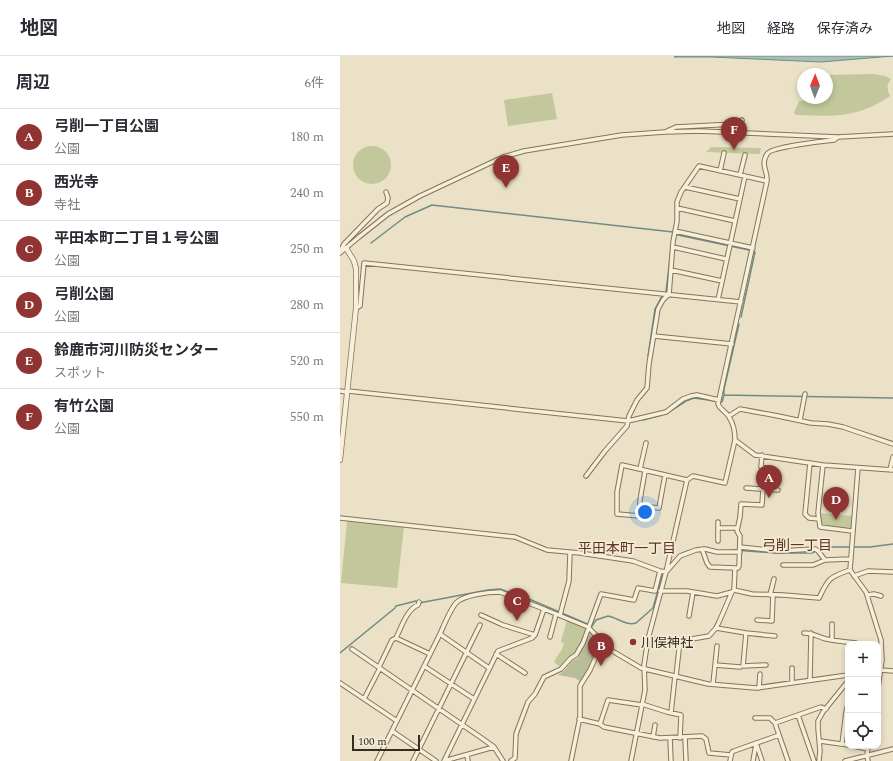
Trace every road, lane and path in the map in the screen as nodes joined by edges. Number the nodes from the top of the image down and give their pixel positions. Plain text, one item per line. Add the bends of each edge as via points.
1 (742, 120) dead end
2 (665, 132) junction
3 (893, 134) edge
4 (838, 137) junction
5 (724, 153) dead end
6 (745, 155) dead end
7 (720, 171) junction
8 (743, 176) junction
9 (767, 181) junction
10 (685, 187) junction
11 (386, 192) dead end
12 (740, 199) junction
13 (677, 208) junction
14 (735, 221) junction
15 (675, 232) junction
16 (729, 246) junction
17 (346, 248) junction
18 (673, 248) junction
19 (752, 248) junction
20 (340, 253) edge
21 (726, 259) junction
22 (671, 270) junction
23 (722, 281) junction
24 (669, 295) junction
25 (718, 300) junction
26 (741, 302) junction
27 (356, 308) junction
28 (654, 336) junction
29 (732, 344) junction
30 (340, 391) edge
31 (347, 392) junction
32 (805, 396) dead end
33 (719, 402) junction
34 (729, 416) junction
35 (800, 420) junction
36 (628, 421) junction
37 (735, 440) junction
38 (646, 443) dead end
39 (893, 444) edge
40 (762, 455) junction
41 (893, 457) edge
42 (340, 460) edge
43 (810, 463) junction
44 (822, 464) junction
45 (766, 468) dead end
46 (858, 468) junction
47 (640, 470) junction
48 (892, 470) edge
49 (645, 471) junction
50 (665, 475) junction
51 (586, 476) dead end
52 (687, 480) junction
53 (746, 488) dead end
54 (763, 490) junction
55 (778, 490) dead end
56 (640, 506) junction
57 (340, 518) edge
58 (819, 519) junction
59 (718, 522) dead end
60 (718, 528) junction
61 (737, 528) junction
62 (852, 531) junction
63 (718, 541) dead end
64 (740, 547) junction
65 (702, 550) junction
66 (740, 552) junction
67 (570, 553) junction
68 (850, 559) junction
69 (825, 560) junction
70 (783, 565) dead end
71 (735, 568) junction
72 (850, 570) junction
73 (660, 571) junction
74 (666, 572) junction
75 (893, 572) edge
76 (854, 576) junction
77 (774, 579) dead end
78 (660, 591) junction
79 (733, 591) junction
80 (693, 592) junction
81 (772, 595) junction
82 (867, 595) junction
83 (881, 596) dead end
84 (418, 603) dead end
85 (544, 608) junction
86 (558, 614) junction
87 (481, 615) dead end
88 (689, 616) dead end
89 (758, 620) dead end
90 (832, 624) dead end
91 (480, 626) dead end
92 (589, 626) junction
93 (716, 628) junction
94 (746, 633) junction
95 (804, 633) dead end
96 (811, 633) junction
97 (440, 634) junction
98 (535, 635) junction
99 (775, 636) dead end
100 (550, 637) dead end
101 (396, 638) junction
102 (648, 639) junction
103 (832, 640) junction
104 (680, 641) junction
105 (845, 642) edge
106 (602, 643) junction
107 (717, 646) dead end
108 (352, 649) dead end
109 (467, 653) junction
110 (430, 654) junction
111 (496, 654) junction
112 (881, 664) edge
113 (715, 665) junction
114 (766, 665) dead end
115 (424, 666) junction
116 (740, 667) dead end
117 (881, 667) edge
118 (379, 668) junction
119 (489, 668) junction
120 (792, 668) dead end
121 (645, 669) junction
122 (893, 671) edge
123 (525, 673) dead end
124 (760, 674) dead end
125 (845, 675) edge
126 (675, 676) junction
127 (810, 680) junction
128 (340, 683) edge
129 (792, 683) junction
130 (451, 684) junction
131 (713, 684) junction
132 (845, 685) edge
133 (759, 688) junction
134 (413, 690) junction
135 (533, 696) junction
136 (364, 699) junction
137 (474, 699) junction
138 (538, 699) dead end
139 (642, 705) junction
140 (440, 708) junction
141 (826, 709) junction
142 (670, 713) junction
143 (798, 715) junction
144 (756, 718) dead end
145 (579, 719) junction
146 (397, 721) junction
147 (462, 723) junction
148 (775, 723) junction
149 (600, 724) junction
150 (655, 725) dead end
151 (845, 728) edge
152 (392, 731) junction
153 (636, 734) junction
154 (779, 735) junction
155 (653, 737) junction
156 (685, 737) junction
157 (670, 738) junction
158 (680, 738) junction
159 (820, 741) junction
160 (756, 743) junction
161 (842, 744) junction
162 (845, 744) edge
163 (494, 747) junction
164 (419, 749) junction
165 (868, 749) edge
166 (893, 749) edge
167 (467, 755) junction
168 (732, 755) junction
169 (867, 755) junction
170 (377, 761) edge
171 (413, 761) edge
172 (436, 761) edge
173 (444, 761) edge
174 (468, 761) edge
175 (503, 761) edge
176 (511, 761) edge
177 (571, 761) edge
178 (631, 761) edge
179 (671, 761) edge
180 (686, 761) edge
181 (730, 761) edge
182 (753, 761) edge
183 (762, 761) edge
184 (788, 761) edge
185 (814, 761) edge
186 (819, 761) edge
187 (845, 761) edge
188 (868, 761) edge

1 - 2 street via 735,124 676,127
2 - 4 street
2 - 17 street via 574,142 503,157 395,210
3 - 4 street
4 - 9 street via 834,140 785,147 767,153 764,167 768,175
5 - 7 street
6 - 8 street
7 - 8 street
7 - 10 street via 699,166
8 - 9 street
8 - 12 street
9 - 19 street
10 - 12 street
10 - 13 street via 677,202
11 - 20 street via 387,203 344,244
12 - 14 street
13 - 14 street
13 - 15 street
14 - 16 street
15 - 16 street
15 - 18 street
16 - 19 street
16 - 21 street
17 - 20 street
17 - 27 street via 356,269
18 - 21 street
18 - 22 street
19 - 26 street
21 - 23 street
22 - 23 street
22 - 24 street
23 - 25 street
24 - 25 street
24 - 27 street via 364,263 360,306
24 - 28 street via 658,309
25 - 26 street
26 - 29 street
27 - 31 street
28 - 29 street
28 - 36 street via 648,368 648,386 637,400
29 - 33 street
30 - 31 street
31 - 36 street
31 - 42 street
32 - 35 street
33 - 34 street via 720,408
33 - 36 street via 691,396 666,412
34 - 35 street via 740,409
34 - 37 street
35 - 39 street via 843,427
36 - 51 street via 627,426
37 - 40 street via 750,452
37 - 52 street via 725,483 692,476
38 - 47 street
40 - 43 street
40 - 45 street via 761,467
41 - 48 street
43 - 44 street
43 - 58 street via 805,514 809,518
44 - 46 street
44 - 58 street
46 - 48 street
46 - 62 street
47 - 49 street
47 - 56 street via 622,466 618,486 618,514 640,516
49 - 50 street
49 - 56 street
50 - 52 street
50 - 56 street via 659,508
52 - 74 street
53 - 54 street
54 - 55 street
54 - 61 street via 762,505 741,504
57 - 67 street via 512,536 547,550
58 - 62 street via 820,527
59 - 60 street
60 - 61 street
60 - 63 street
61 - 64 street
62 - 68 street
64 - 66 street
64 - 69 street via 778,551 817,550
65 - 66 street
65 - 71 street via 710,567
65 - 74 street via 680,556
66 - 71 street via 739,566
67 - 73 street via 633,561
67 - 86 street via 569,581
68 - 69 street
68 - 72 street
69 - 70 street via 813,565
71 - 79 street
72 - 76 street
72 - 81 street via 831,578 819,598
73 - 74 street
73 - 92 street via 655,591 638,588 634,600 601,594
74 - 78 street
75 - 76 street via 868,571
76 - 82 street
77 - 81 street
78 - 80 street
78 - 102 street
79 - 80 street via 717,596
79 - 81 street
79 - 93 street
80 - 88 street
81 - 89 street via 772,621
82 - 83 street
82 - 112 street via 881,640
84 - 101 street
85 - 86 street
85 - 97 street via 500,592 474,595 455,604
85 - 98 street
86 - 92 street
86 - 100 street
87 - 98 street
90 - 103 street
91 - 109 street
92 - 106 street
92 - 135 street via 576,655 561,669 544,677
93 - 94 street
93 - 104 street via 709,636
94 - 99 street
94 - 114 street via 743,666
95 - 96 street
96 - 103 street
96 - 127 street
97 - 109 street
97 - 110 street
98 - 111 street
101 - 110 street
101 - 118 street via 392,640
102 - 104 street
102 - 121 street
103 - 105 street
104 - 126 street
106 - 121 street via 614,653
106 - 145 street via 580,686
107 - 113 street
108 - 118 street
109 - 119 street
109 - 130 street
110 - 115 street
111 - 119 street
111 - 123 street
113 - 116 street
113 - 131 street
115 - 130 street
115 - 134 street
117 - 122 street
118 - 134 street
118 - 136 street
119 - 137 street
120 - 129 street
121 - 126 street
121 - 139 street
124 - 133 street
125 - 127 street
126 - 131 street
126 - 142 street
127 - 129 street
128 - 136 street
129 - 133 street
130 - 137 street
130 - 140 street
131 - 133 street
132 - 141 street
134 - 140 street
134 - 146 street
135 - 138 street
135 - 176 street via 518,726 515,758
136 - 146 street
137 - 147 street
139 - 142 street
139 - 149 street via 608,700
139 - 153 street
140 - 147 street
140 - 164 street
141 - 143 street via 821,707
141 - 159 street via 818,721
142 - 158 street via 681,715
143 - 148 street
143 - 185 street
144 - 148 street via 770,718
145 - 149 street
145 - 177 street
146 - 152 street
147 - 163 street
147 - 173 street
148 - 154 street
149 - 153 street
150 - 155 street
151 - 161 street
152 - 164 street
152 - 170 street
153 - 155 street
153 - 178 street
154 - 160 street
154 - 184 street
155 - 157 street
156 - 158 street
156 - 168 street via 702,736 706,739 709,753
156 - 180 street
157 - 158 street
157 - 179 street
159 - 161 street
159 - 186 street
160 - 168 street via 734,751
160 - 182 street
160 - 183 street
161 - 162 street
163 - 167 street
163 - 175 street
164 - 171 street
164 - 172 street
165 - 169 street
166 - 169 street
167 - 173 street
167 - 174 street
168 - 181 street
169 - 187 street
169 - 188 street

